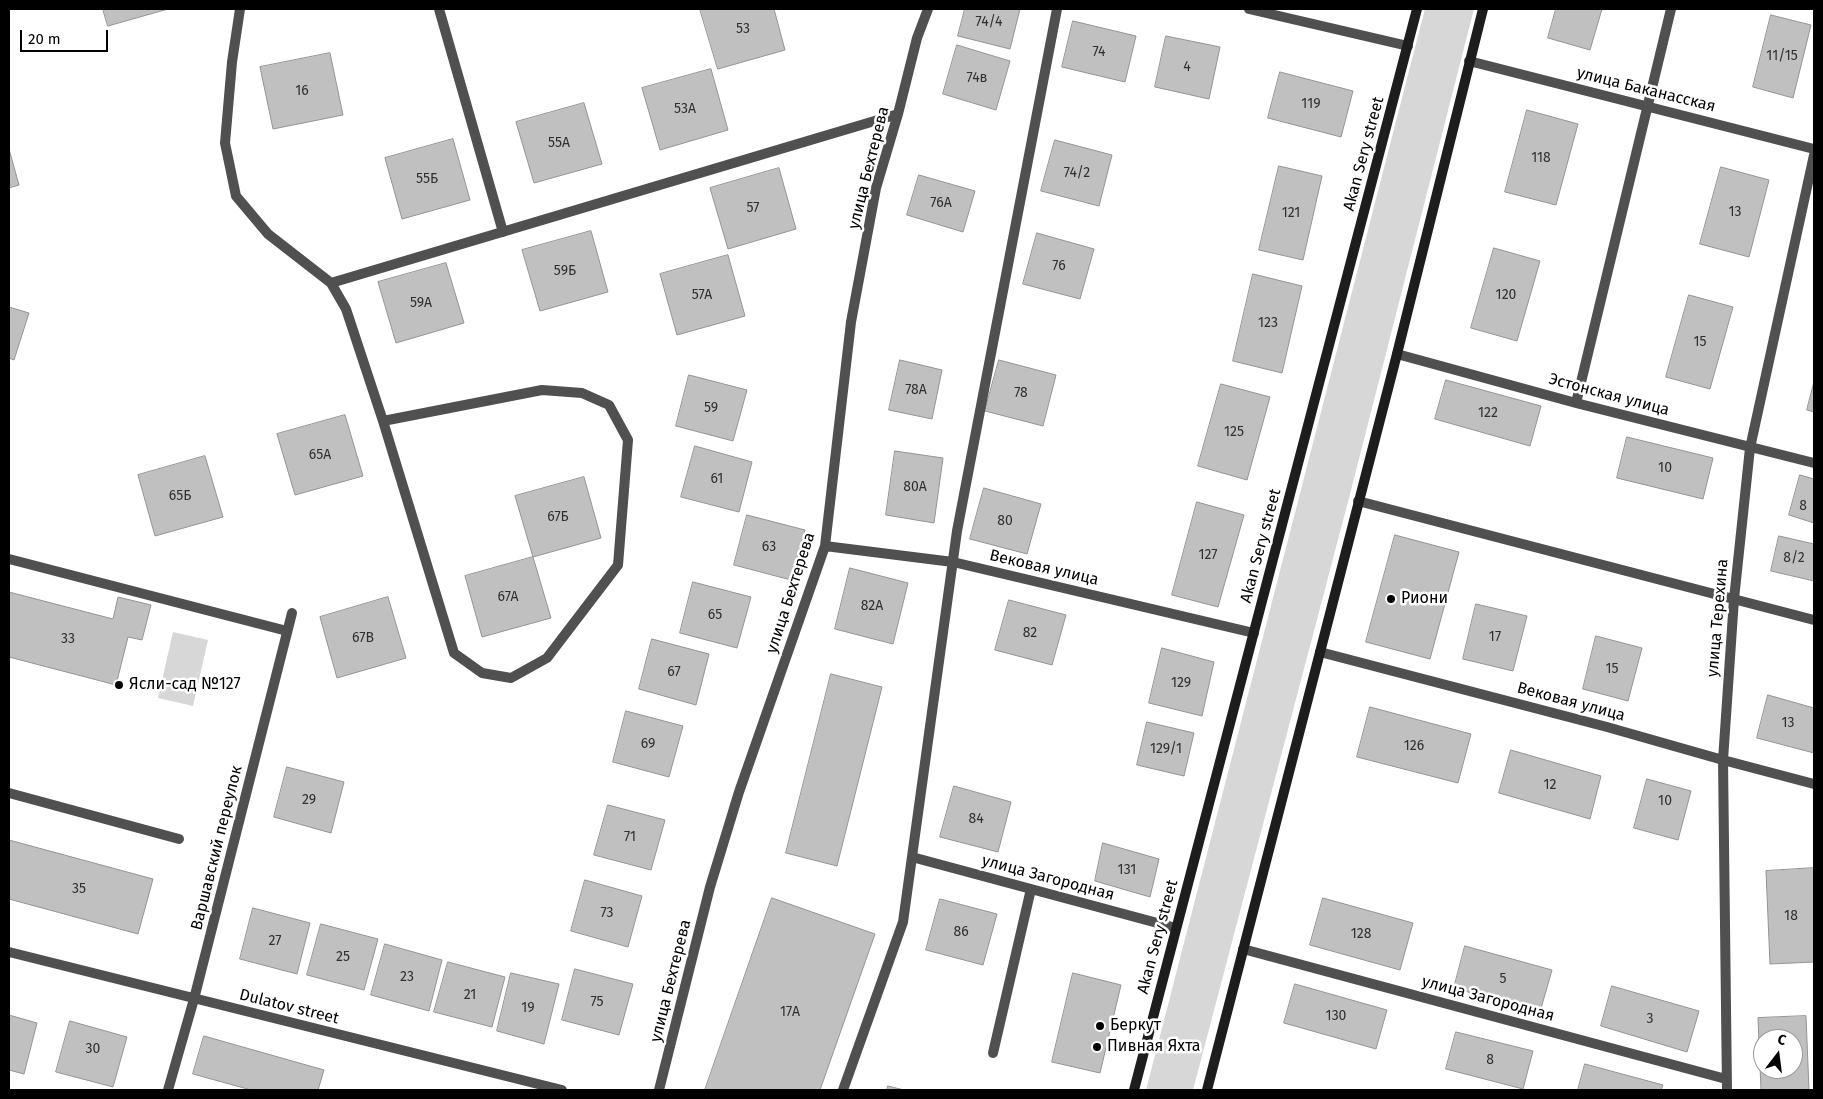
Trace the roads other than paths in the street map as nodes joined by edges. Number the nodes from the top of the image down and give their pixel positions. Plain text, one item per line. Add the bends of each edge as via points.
1 (240, 9) edge
2 (439, 9) edge
3 (928, 9) edge
4 (1057, 9) edge
5 (1249, 9) edge
6 (1417, 9) edge
7 (1483, 9) edge
8 (1671, 9) edge
9 (1408, 46) junction
10 (1469, 61) junction
11 (1647, 105) junction
12 (898, 114) junction
13 (1814, 149) edge
14 (1814, 156) edge
15 (503, 232) junction
16 (331, 283) junction
17 (1397, 354) junction
18 (1576, 403) junction
19 (383, 421) junction
20 (1750, 448) junction
21 (1814, 464) edge
22 (1358, 501) junction
23 (825, 546) junction
24 (9, 559) edge
25 (953, 562) junction
26 (1734, 599) junction
27 (292, 613) dead end
28 (1814, 620) edge
29 (287, 631) junction
30 (1254, 633) junction
31 (1320, 652) junction
32 (1723, 760) junction
33 (1814, 784) edge
34 (9, 793) edge
35 (179, 839) dead end
36 (912, 857) junction
37 (1031, 889) junction
38 (1176, 928) junction
39 (1243, 949) junction
40 (9, 952) edge
41 (194, 998) junction
42 (993, 1053) dead end
43 (1726, 1079) junction
44 (168, 1090) edge
45 (562, 1090) edge
46 (658, 1090) edge
47 (843, 1090) edge
48 (1134, 1090) edge
49 (1206, 1090) edge
50 (1727, 1090) edge

1 - 16 street via 225,143 236,196 268,234
2 - 15 street
3 - 12 street, улица Бехтерева via 917,38
4 - 25 street
5 - 9 street
6 - 9 street, Akan Sery street
7 - 10 street
8 - 11 street
9 - 30 street, Akan Sery street
10 - 11 street, улица Баканасская
10 - 17 street
11 - 13 street, улица Баканасская
11 - 18 street
12 - 15 street
12 - 23 street, улица Бехтерева via 876,188 851,322
14 - 20 street, улица Терехина
15 - 16 street
16 - 19 street via 346,308
17 - 18 street, Эстонская улица
17 - 22 street
18 - 20 street, Эстонская улица
19 - 19 street via 454,653 482,673 511,678 547,658 618,565 628,440 609,405 582,393 542,390
20 - 21 street, Эстонская улица
20 - 26 street, улица Терехина
22 - 26 street
22 - 31 street
23 - 25 street, Вековая улица
23 - 46 street, улица Бехтерева via 739,792 710,887
24 - 29 street
25 - 30 street, Вековая улица
25 - 36 street
26 - 28 street
26 - 32 street, улица Терехина
27 - 29 street, Варшавский переулок
29 - 41 street, Варшавский переулок
30 - 38 street, Akan Sery street
31 - 32 street, Вековая улица
31 - 39 street
32 - 33 street, Вековая улица
32 - 43 street, улица Терехина
34 - 35 street
36 - 37 street, улица Загородная
36 - 47 street via 903,922
37 - 38 street, улица Загородная
37 - 42 street
38 - 48 street, Akan Sery street
39 - 43 street, улица Загородная
39 - 49 street
40 - 41 street, Dulatov street
41 - 44 street, Варшавский переулок
41 - 45 street, Dulatov street
43 - 50 street, улица Терехина

